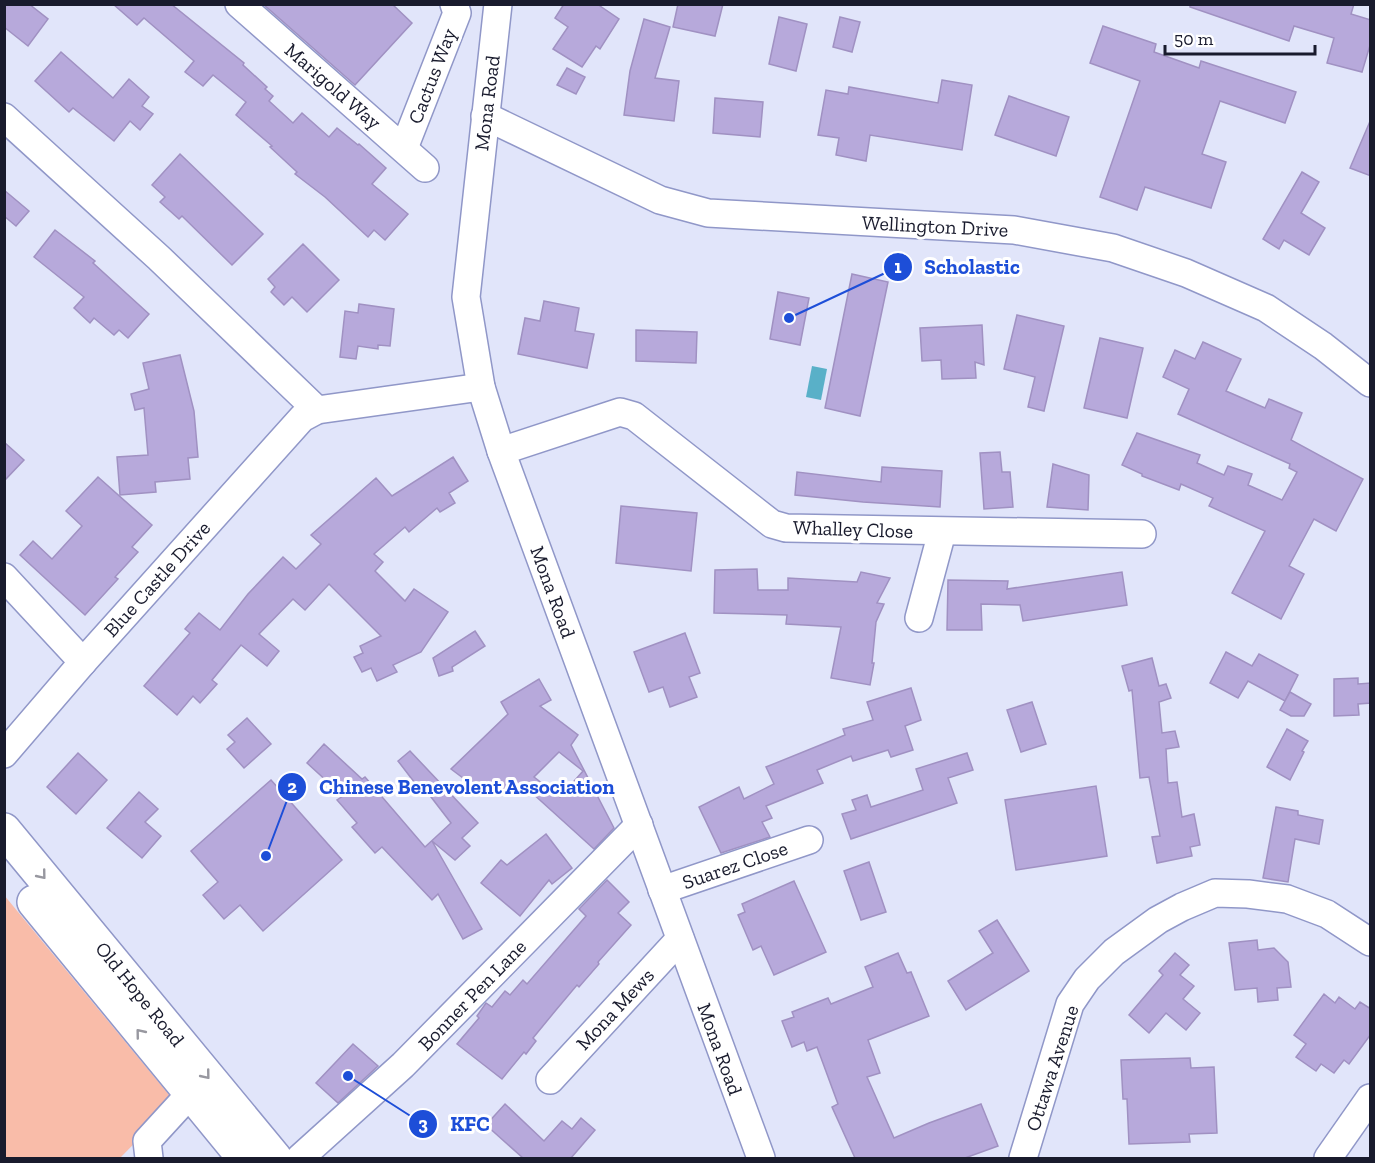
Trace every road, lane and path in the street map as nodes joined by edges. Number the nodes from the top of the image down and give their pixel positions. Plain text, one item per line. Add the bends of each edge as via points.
1 (239, 4) edge
2 (454, 4) edge
3 (498, 4) edge
4 (485, 116) junction
5 (4, 117) edge
6 (404, 148) junction
7 (425, 168) dead end
8 (1371, 382) edge
9 (481, 387) junction
10 (317, 410) junction
11 (501, 451) junction
12 (942, 532) junction
13 (1142, 534) dead end
14 (4, 577) edge
15 (919, 618) dead end
16 (83, 662) junction
17 (4, 754) edge
18 (639, 825) junction
19 (4, 830) edge
20 (809, 840) dead end
21 (4, 866) edge
22 (662, 890) junction
23 (1369, 937) edge
24 (680, 939) junction
25 (550, 1080) dead end
26 (190, 1094) junction
27 (1371, 1098) edge
28 (149, 1158) edge
29 (244, 1158) edge
30 (275, 1158) edge
31 (300, 1158) edge
32 (761, 1158) edge
33 (1023, 1158) edge
34 (1328, 1158) edge

1 - 6 street, Marigold Way
2 - 6 street, Cactus Way via 457,13
3 - 4 street, Mona Road
4 - 8 street, Wellington Drive via 660,200 708,213 1014,230 1113,248 1186,273 1266,308
4 - 9 street, Mona Road via 466,297
5 - 10 street
6 - 7 street, Marigold Way
9 - 10 street, Blue Castle Drive
9 - 11 street, Mona Road
10 - 16 street, Blue Castle Drive via 288,432
11 - 12 street, Whalley Close via 620,412 634,416 772,524 786,528
11 - 18 street, Mona Road
12 - 13 street, Whalley Close
12 - 15 street
14 - 16 street
16 - 17 street, Blue Castle Drive
18 - 22 street, Mona Road
18 - 31 street, Bonner Pen Lane via 403,1065
19 -> 30 main road, Old Hope Road
20 - 22 street, Suarez Close
26 -> 21 main road, Old Hope Road
22 - 24 street, Mona Road
23 - 33 street, Ottawa Avenue via 1307,906 1248,894 1215,893 1158,920 1114,952 1087,979 1070,1004
24 - 25 street, Mona Mews
24 - 32 street, Mona Road
26 - 28 street via 147,1141
26 - 29 main road, Old Hope Road
27 - 34 street

